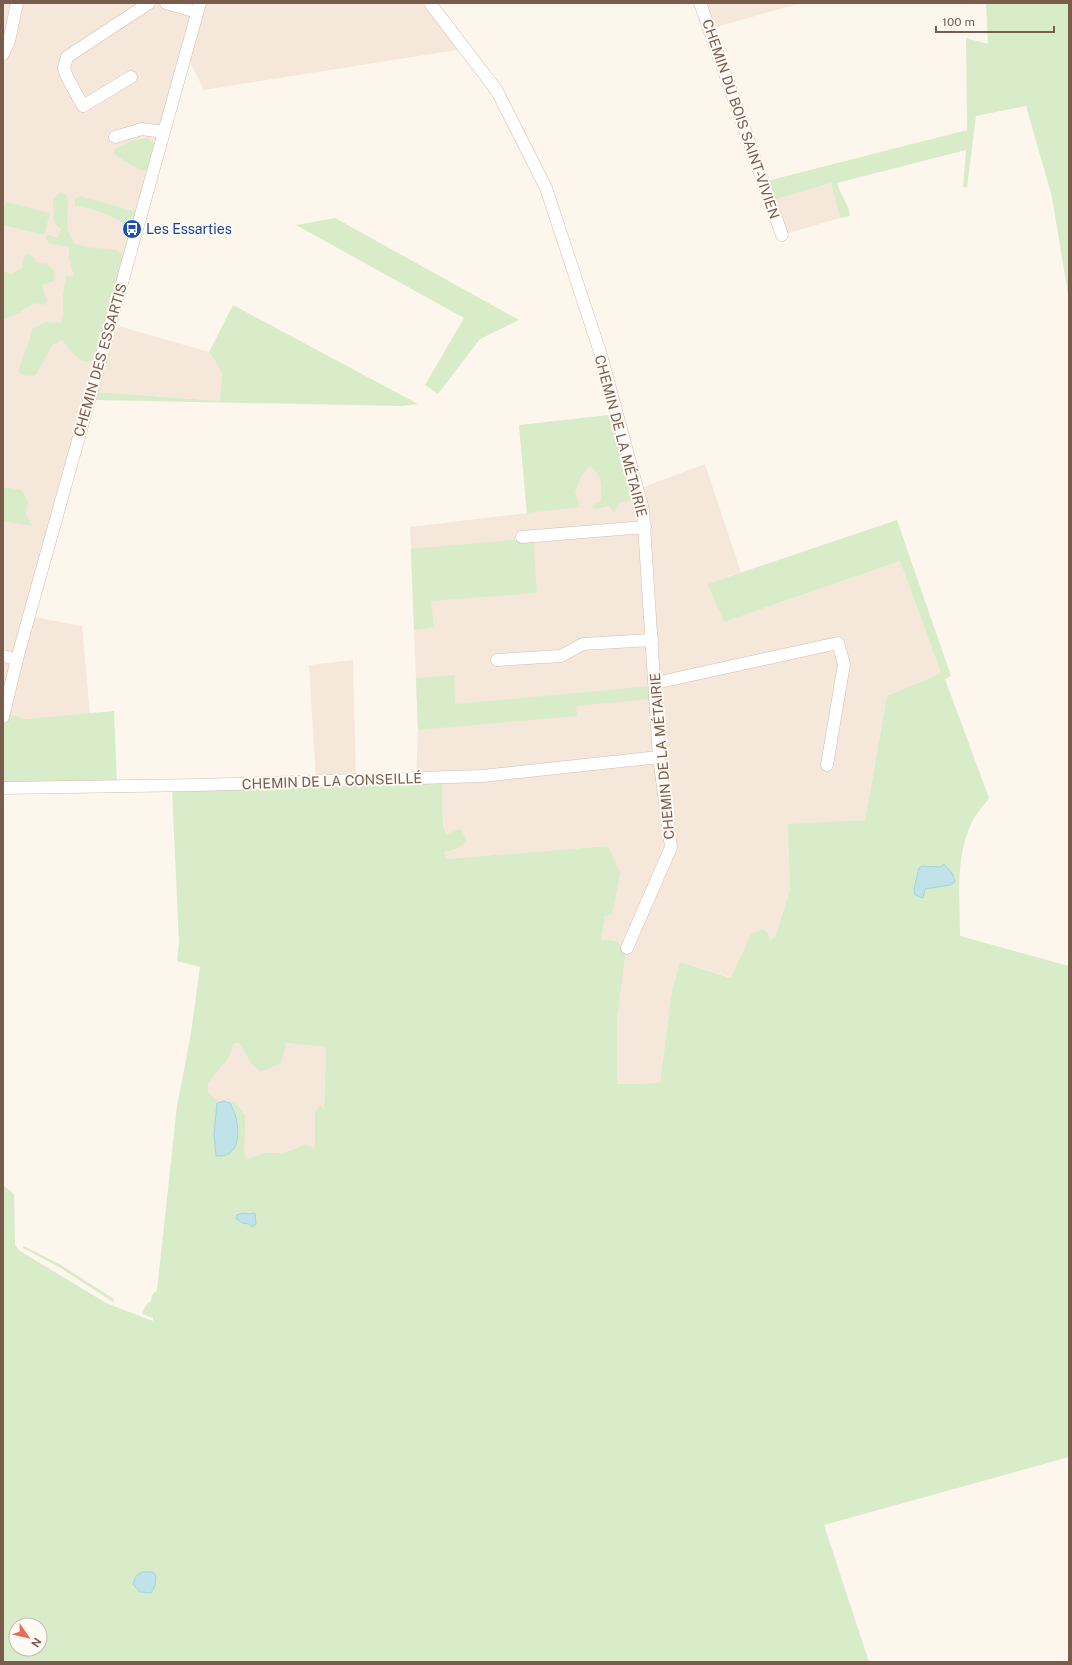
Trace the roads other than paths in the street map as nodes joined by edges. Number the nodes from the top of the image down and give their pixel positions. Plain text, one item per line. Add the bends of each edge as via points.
1 (17, 3) edge
2 (149, 3) edge
3 (166, 3) edge
4 (430, 3) edge
5 (700, 3) edge
6 (199, 8) edge
7 (6, 40) edge
8 (3, 54) edge
9 (131, 77) dead end
10 (164, 132) junction
11 (115, 137) dead end
12 (782, 235) dead end
13 (645, 527) junction
14 (522, 537) dead end
15 (652, 640) junction
16 (3, 656) edge
17 (17, 659) junction
18 (497, 660) dead end
19 (654, 683) junction
20 (3, 717) edge
21 (659, 758) junction
22 (827, 765) dead end
23 (3, 788) edge
24 (627, 948) dead end

1 - 7 street
2 - 9 street via 67,57 64,68 66,77 83,106
3 - 6 street
4 - 13 street, CHEMIN DE LA MÉTAIRIE via 497,90 546,188 601,355 644,510
5 - 12 street, CHEMIN DU BOIS SAINT-VIVIEN
6 - 10 street, CHEMIN DES ESSARTIS
7 - 8 street
10 - 11 street via 142,129
10 - 17 street, CHEMIN DES ESSARTIS
13 - 14 street
13 - 15 street, CHEMIN DE LA MÉTAIRIE
15 - 18 street via 583,644 561,656
15 - 19 street, CHEMIN DE LA MÉTAIRIE
16 - 17 street
17 - 20 street, CHEMIN DES ESSARTIS
19 - 21 street, CHEMIN DE LA MÉTAIRIE
19 - 22 street via 838,643 844,664
21 - 23 street, CHEMIN DE LA CONSEILLÉ via 482,776
21 - 24 street, CHEMIN DE LA MÉTAIRIE via 671,847

